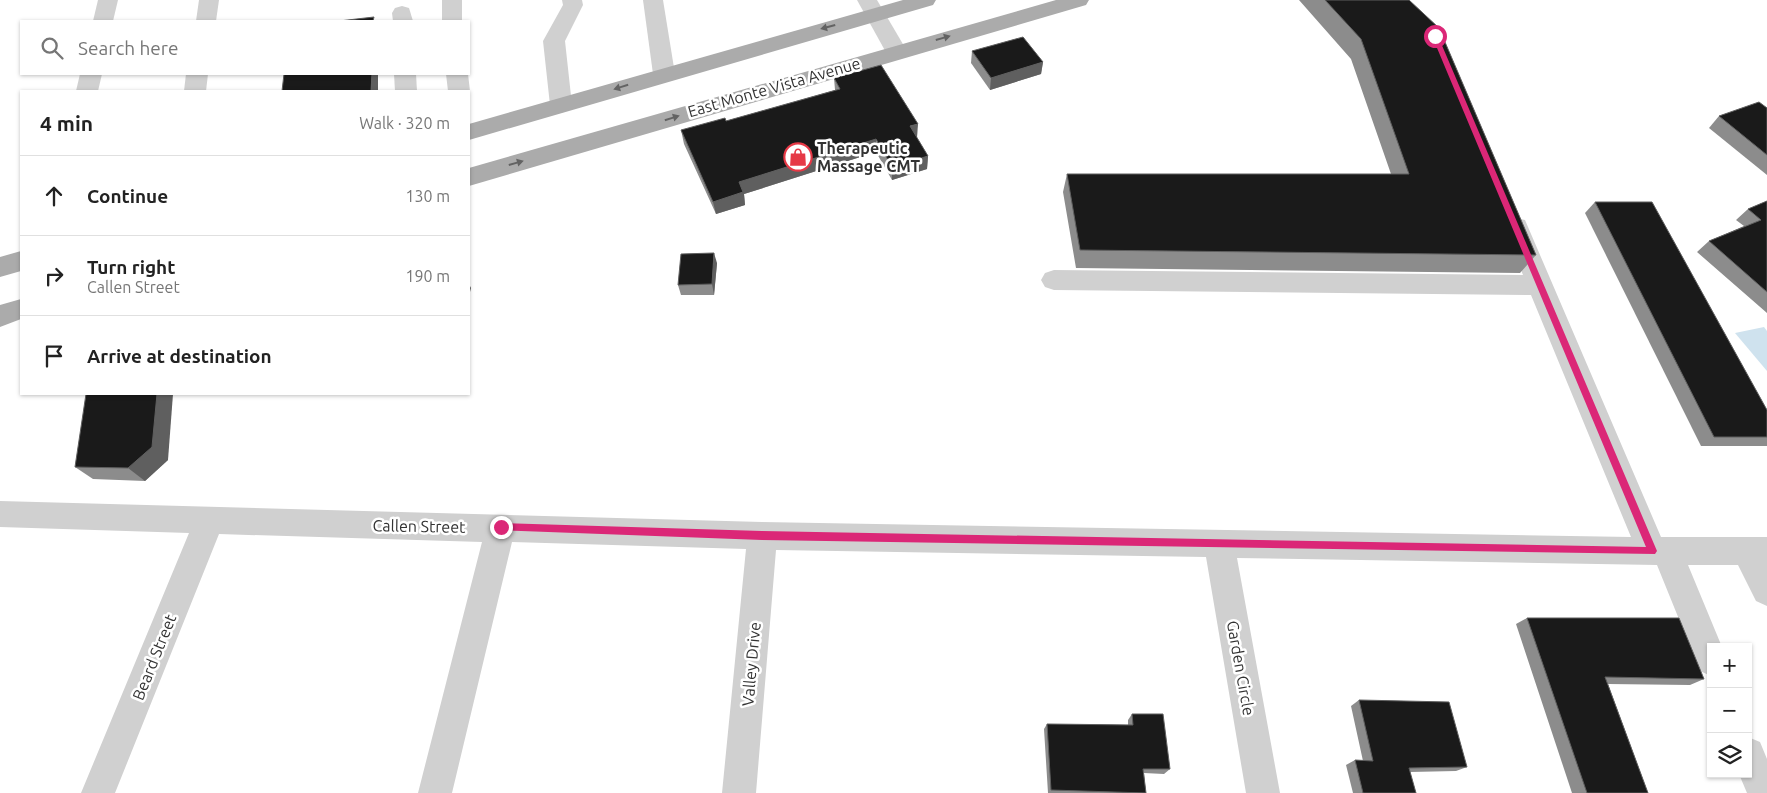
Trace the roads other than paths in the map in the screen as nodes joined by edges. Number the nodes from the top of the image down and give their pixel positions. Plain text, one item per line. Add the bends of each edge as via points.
1 (108, 0) edge
2 (209, 0) edge
3 (452, 0) edge
4 (572, 0) edge
5 (653, 0) edge
6 (926, 0) edge
7 (1079, 0) edge
8 (871, 7) edge
9 (103, 20) edge
10 (206, 20) edge
11 (452, 20) edge
12 (896, 51) junction
13 (664, 74) junction
14 (91, 75) edge
15 (197, 75) edge
16 (405, 75) edge
17 (457, 75) edge
18 (87, 90) edge
19 (194, 90) edge
20 (406, 90) edge
21 (459, 90) edge
22 (561, 105) junction
23 (470, 132) edge
24 (470, 177) edge
25 (1505, 202) edge
26 (20, 261) edge
27 (0, 267) edge
28 (1054, 280) dead end
29 (1540, 285) junction
30 (20, 309) edge
31 (0, 316) edge
32 (0, 514) edge
33 (209, 521) junction
34 (501, 527) junction
35 (762, 536) junction
36 (1219, 544) junction
37 (1660, 551) junction
38 (1757, 551) edge
39 (1767, 591) edge
40 (1707, 651) edge
41 (1752, 764) edge
42 (98, 793) edge
43 (435, 793) edge
44 (739, 793) edge
45 (1263, 793) edge
46 (1764, 793) edge

1 - 9 street
2 - 10 street
3 - 11 street
4 - 22 street via 573,5 554,41
5 - 13 street
6 - 8 main road
12 -> 7 main road, East Monte Vista Avenue
8 - 12 street
8 -> 13 main road
24 -> 12 main road, East Monte Vista Avenue
13 -> 22 main road
14 - 18 street
15 - 19 street
16 - 20 street
17 - 21 street
22 - 23 main road
25 - 29 street
26 - 27 main road
28 - 29 street
29 - 37 street
30 - 31 main road
32 - 33 street, Callen Street
33 - 34 street, Callen Street
33 - 42 street, Beard Street
34 - 35 street, Callen Street
34 - 43 street
35 - 36 street, Callen Street
35 - 44 street, Valley Drive
36 - 37 street, Callen Street
36 - 45 street, Garden Circle
37 - 38 street, Callen Street
37 - 40 street
38 - 39 street
41 - 46 street

